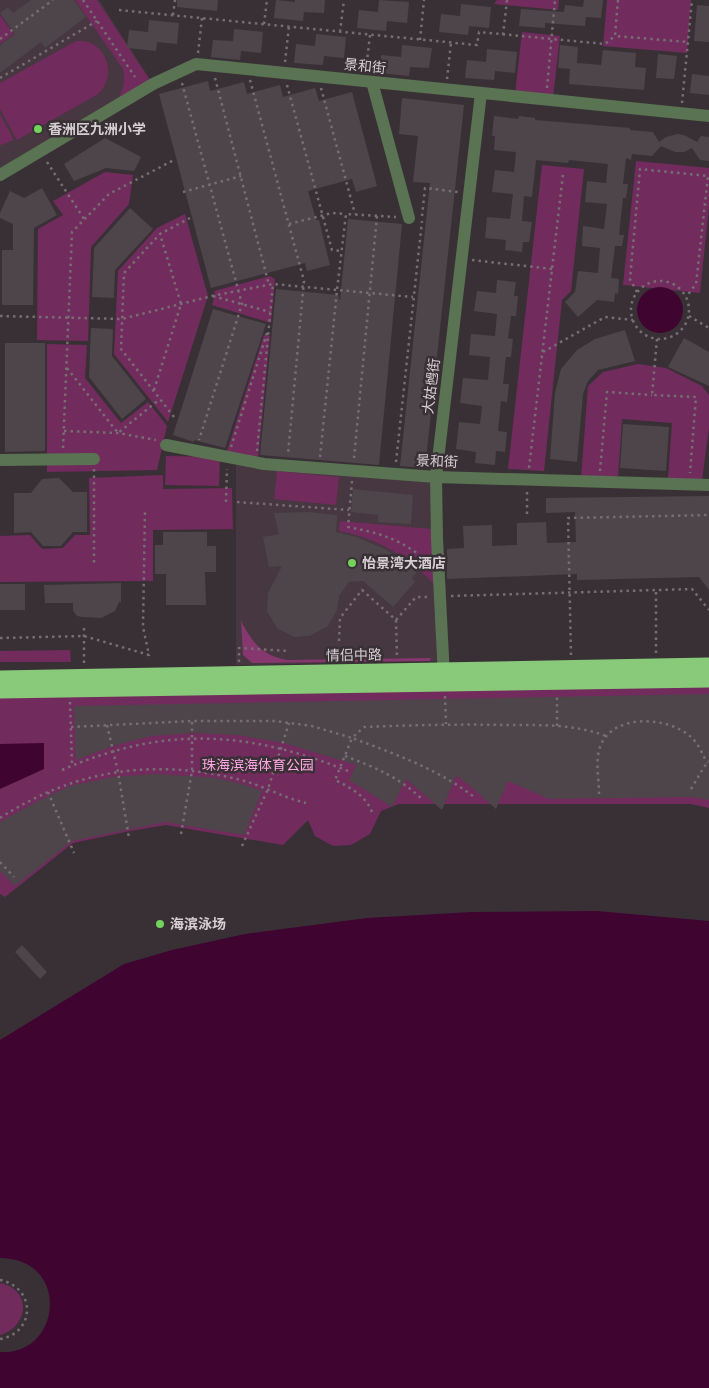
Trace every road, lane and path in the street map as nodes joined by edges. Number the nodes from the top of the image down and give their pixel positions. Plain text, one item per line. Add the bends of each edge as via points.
1 (53, 0) edge
2 (83, 0) edge
3 (175, 0) edge
4 (267, 0) edge
5 (344, 0) edge
6 (424, 0) edge
7 (507, 0) edge
8 (555, 0) edge
9 (618, 0) edge
10 (692, 0) edge
11 (119, 10) dead end
12 (173, 15) junction
13 (202, 18) junction
14 (97, 21) junction
15 (264, 24) junction
16 (288, 26) junction
17 (340, 32) junction
18 (370, 35) junction
19 (503, 35) junction
20 (615, 36) junction
21 (0, 39) edge
22 (552, 39) junction
23 (420, 40) junction
24 (688, 42) junction
25 (451, 43) junction
26 (196, 64) junction
27 (212, 66) junction
28 (247, 69) junction
29 (179, 72) junction
30 (284, 73) junction
31 (318, 76) junction
32 (135, 77) dead end
33 (0, 78) edge
34 (368, 81) junction
35 (446, 89) junction
36 (481, 93) junction
37 (545, 99) junction
38 (682, 113) junction
39 (709, 116) edge
40 (40, 151) junction
41 (174, 160) dead end
42 (0, 174) edge
43 (563, 174) dead end
44 (241, 176) junction
45 (209, 185) junction
46 (183, 192) dead end
47 (469, 194) junction
48 (346, 214) junction
49 (355, 214) junction
50 (323, 215) junction
51 (377, 216) junction
52 (190, 218) dead end
53 (416, 218) junction
54 (84, 219) junction
55 (289, 224) junction
56 (160, 234) junction
57 (342, 251) junction
58 (461, 259) junction
59 (552, 269) junction
60 (271, 285) junction
61 (304, 287) junction
62 (337, 290) junction
63 (238, 291) junction
64 (637, 292) junction
65 (368, 293) junction
66 (212, 296) junction
67 (413, 297) junction
68 (686, 297) junction
69 (181, 304) junction
70 (242, 304) junction
71 (270, 312) junction
72 (0, 316) edge
73 (688, 316) junction
74 (68, 318) junction
75 (122, 319) junction
76 (633, 320) junction
77 (269, 326) junction
78 (709, 328) edge
79 (657, 338) junction
80 (542, 352) junction
81 (66, 367) junction
82 (154, 390) junction
83 (652, 394) junction
84 (160, 399) junction
85 (174, 417) dead end
86 (64, 431) junction
87 (118, 433) junction
88 (161, 443) joint
89 (196, 451) junction
90 (228, 457) junction
91 (94, 459) joint
92 (0, 460) edge
93 (63, 460) junction
94 (264, 464) junction
95 (287, 466) junction
96 (319, 468) junction
97 (353, 471) junction
98 (395, 474) junction
99 (436, 477) junction
100 (528, 480) junction
101 (600, 482) junction
102 (690, 484) junction
103 (709, 485) edge
104 (226, 502) dead end
105 (237, 502) dead end
106 (144, 510) dead end
107 (349, 510) junction
108 (527, 514) dead end
109 (709, 515) edge
110 (94, 566) dead end
111 (438, 571) junction
112 (656, 590) junction
113 (570, 593) junction
114 (440, 597) junction
115 (709, 610) edge
116 (396, 620) junction
117 (84, 628) dead end
118 (84, 636) junction
119 (0, 638) edge
120 (339, 641) dead end
121 (289, 651) dead end
122 (709, 665) edge
123 (656, 666) junction
124 (572, 667) junction
125 (398, 670) junction
126 (239, 673) junction
127 (84, 676) junction
128 (0, 678) edge
129 (709, 680) edge
130 (444, 683) junction
131 (70, 690) junction
132 (0, 691) edge
133 (557, 694) dead end
134 (192, 721) junction
135 (289, 723) junction
136 (107, 724) junction
137 (446, 724) junction
138 (557, 726) junction
139 (71, 727) junction
140 (606, 736) junction
141 (192, 738) junction
142 (352, 738) junction
143 (282, 749) junction
144 (112, 751) junction
145 (345, 756) junction
146 (708, 762) edge
147 (72, 766) junction
148 (340, 768) junction
149 (62, 770) dead end
150 (192, 771) junction
151 (348, 771) dead end
152 (118, 772) junction
153 (268, 789) junction
154 (691, 789) dead end
155 (48, 792) junction
156 (600, 794) dead end
157 (474, 796) dead end
158 (422, 799) dead end
159 (306, 803) dead end
160 (372, 812) dead end
161 (0, 818) edge
162 (181, 834) dead end
163 (129, 838) dead end
164 (242, 846) dead end
165 (74, 852) dead end
166 (0, 862) edge
167 (14, 877) dead end
168 (0, 1280) edge
169 (0, 1339) edge

1 - 21 path
2 - 14 path
3 - 12 path
4 - 15 path
5 - 17 path
6 - 23 path
7 - 19 path
8 - 22 path
9 - 20 path
10 - 24 path
11 - 12 path
12 - 13 path
13 - 15 path
13 - 26 path
14 - 32 path
14 - 33 path
15 - 16 path
16 - 17 path
16 - 30 path
17 - 18 path
18 - 23 path
18 - 34 path
19 - 22 path
19 - 25 path via 479,32 477,45
20 - 22 path via 605,44
20 - 24 path
22 - 37 path
23 - 25 path
24 - 38 path
25 - 35 path
26 - 27 street, 景和街
26 - 29 street
27 - 28 street, 景和街
27 - 44 path
28 - 30 street, 景和街
28 - 55 path
29 - 40 street
29 - 45 path
30 - 31 street, 景和街
30 - 50 path
31 - 34 street, 景和街
31 - 49 path
34 - 35 street, 景和街
34 - 53 street
35 - 36 street, 景和街
36 - 37 street, 景和街
36 - 47 street, 大姑乸街
37 - 38 street, 景和街
38 - 39 street, 景和街
40 - 42 street
40 - 54 path
41 - 54 path via 109,194
43 - 59 path
44 - 45 path
44 - 60 path
45 - 46 path
45 - 63 path
47 - 53 path via 425,188
47 - 58 street, 大姑乸街
48 - 49 path
48 - 50 path
48 - 57 path
49 - 51 path
50 - 55 path
50 - 57 path via 332,250
51 - 53 path
51 - 65 path
52 - 56 path
53 - 67 path
54 - 74 path via 72,232
55 - 61 path
56 - 69 path
56 - 75 path via 124,273
57 - 62 path
58 - 59 path
58 - 99 street, 大姑乸街
59 - 80 path
60 - 61 path
60 - 63 path
60 - 71 path
61 - 62 path
61 - 95 path
62 - 65 path
62 - 96 path
63 - 66 path
63 - 70 path
64 - 68 path via 653,282 663,282 680,289
64 - 68 path via 630,279 640,169 708,176 696,284
64 - 76 path via 631,310
65 - 67 path
65 - 97 path
66 - 69 path
66 - 70 path
67 - 98 path
68 - 73 path
69 - 75 path
69 - 82 path
70 - 71 path
70 - 89 path
71 - 77 path
72 - 74 path
73 - 78 path
73 - 79 path via 679,332 671,337
74 - 75 path
74 - 81 path
75 - 82 path via 121,349
76 - 79 path via 644,335
76 - 80 path via 605,317
77 - 90 path
77 - 94 path via 256,457
79 - 83 path
80 - 100 path
81 - 86 path
81 - 87 path
82 - 84 path
83 - 101 path via 607,392
83 - 102 path via 696,397
84 - 85 path
84 - 87 path
86 - 87 path
86 - 93 path
87 - 88 path
88 - 89 street, 景和街
89 - 90 street, 景和街
90 - 94 street, 景和街
90 - 104 path
91 - 93 street
91 - 110 path
92 - 93 street
94 - 95 street, 景和街
95 - 96 street, 景和街
96 - 97 street, 景和街
97 - 98 street, 景和街
97 - 107 path
98 - 99 street, 景和街
99 - 100 street, 景和街
99 - 111 street, 大姑乸街
100 - 101 street, 景和街
100 - 108 path
101 - 102 street, 景和街
102 - 103 street, 景和街
105 - 107 path
106 - 118 path via 143,627 149,655
107 - 111 path via 348,527 399,541
109 - 113 path via 568,518
111 - 114 street, 大姑乸街
112 - 113 path
112 - 115 path via 692,588
112 - 123 path
113 - 114 path
113 - 124 path
114 - 116 path via 416,597
114 - 130 street, 大姑乸街
116 - 120 path via 362,590 340,618
116 - 125 path
117 - 118 path
118 - 119 path
118 - 127 path
121 - 126 path via 239,648
122 - 123 highway, 情侣中路
123 - 124 highway, 情侣中路
124 - 130 highway, 情侣中路
125 - 126 highway, 情侣中路
125 - 130 highway, 情侣中路
126 - 127 highway, 情侣中路
127 - 128 highway, 情侣中路
129 - 130 highway, 情侣中路
130 - 131 highway, 情侣中路
130 - 137 path
131 - 132 highway, 情侣中路
131 - 139 path
133 - 138 path
134 - 135 path
134 - 136 path
134 - 141 path
135 - 142 path
135 - 143 path
136 - 139 path
136 - 144 path
137 - 138 path
137 - 142 path via 364,727
138 - 140 path via 591,730
139 - 147 path
140 - 146 path via 621,724 636,721 668,726 692,737
140 - 156 path via 598,757
141 - 143 path via 246,742
141 - 144 path via 148,742
141 - 150 path
142 - 145 path
142 - 157 path via 436,772
143 - 148 path
143 - 153 path
144 - 147 path
144 - 152 path
145 - 148 path
145 - 158 path via 390,775
146 - 154 path
147 - 149 path
148 - 151 path
148 - 160 path via 335,780 360,794
150 - 152 path via 164,768
150 - 153 path
150 - 162 path
152 - 155 path via 87,778
152 - 163 path
153 - 159 path
153 - 164 path
155 - 161 path
155 - 165 path
166 - 167 path
168 - 169 path via 16,1286 23,1294 27,1312 19,1330

